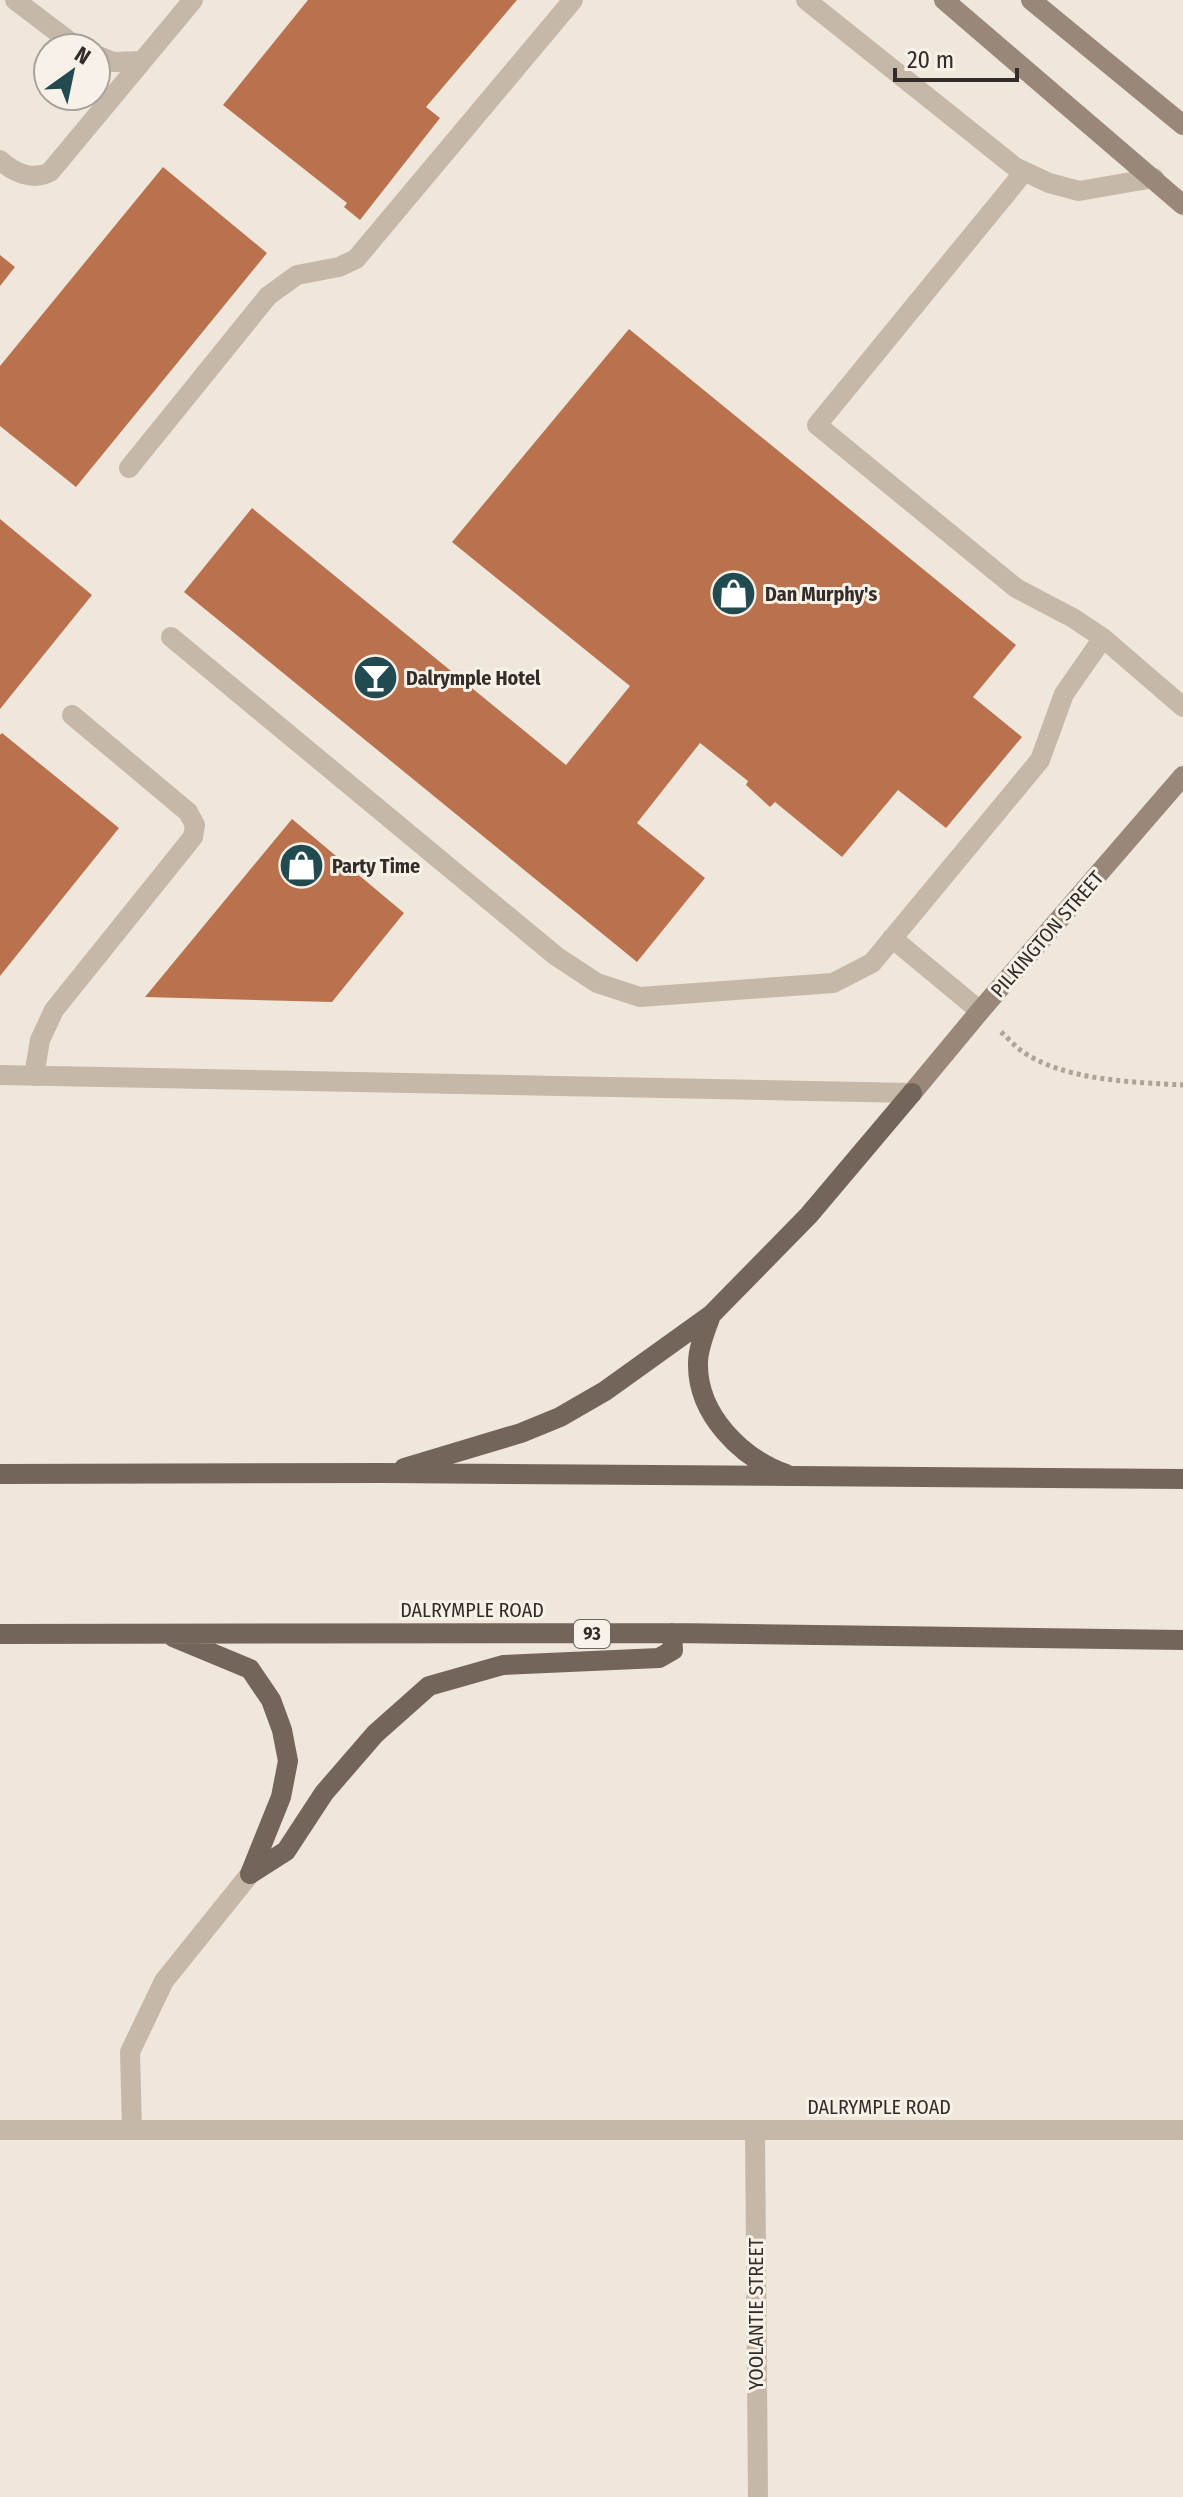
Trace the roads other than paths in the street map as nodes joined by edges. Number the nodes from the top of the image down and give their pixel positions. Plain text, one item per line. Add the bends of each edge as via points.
1 (15, 0) edge
2 (193, 0) edge
3 (573, 0) edge
4 (806, 0) edge
5 (944, 0) edge
6 (1031, 0) edge
7 (57, 32) edge
8 (142, 61) junction
9 (112, 62) edge
10 (1183, 125) edge
11 (0, 160) edge
12 (1024, 172) junction
13 (1154, 178) junction
14 (1183, 205) edge
15 (129, 468) dead end
16 (171, 637) dead end
17 (1103, 638) junction
18 (1183, 707) edge
19 (72, 715) dead end
20 (1183, 776) edge
21 (892, 938) junction
22 (980, 1011) junction
23 (0, 1075) edge
24 (34, 1076) junction
25 (912, 1093) junction
26 (711, 1315) junction
27 (384, 1473) junction
28 (0, 1474) edge
29 (796, 1477) junction
30 (1183, 1479) edge
31 (672, 1633) junction
32 (0, 1634) edge
33 (163, 1634) junction
34 (1183, 1640) edge
35 (250, 1874) junction
36 (0, 2130) edge
37 (132, 2130) junction
38 (1183, 2130) edge
39 (755, 2131) junction
40 (758, 2497) edge

1 - 7 street
2 - 8 street
3 - 15 street via 356,259 297,275 268,296
4 - 12 street
5 - 13 main road
6 - 10 main road
8 - 9 street
8 - 11 street via 50,172 28,176
12 - 13 street via 1079,191
12 - 17 street via 817,425 1016,588
13 - 14 main road
16 - 21 street via 556,956 597,983 640,997 833,983 872,963
17 - 18 street
17 - 21 street via 1064,694 1040,760
19 - 24 street via 188,812 195,825 193,837 54,1010 40,1040
20 - 22 main road, PILKINGTON STREET
21 - 22 street
22 - 25 main road, PILKINGTON STREET
23 - 24 street
24 - 25 street
25 - 26 main road via 809,1215
26 - 27 main road via 560,1417
26 - 29 main road via 698,1362 708,1405 744,1451
27 - 28 main road
27 - 29 main road
29 - 30 main road
31 - 33 main road, DALRYMPLE ROAD / 93
31 - 34 main road, DALRYMPLE ROAD / 93
31 - 35 main road via 673,1650 659,1658 503,1665 429,1686 375,1734 324,1793 286,1851
32 - 33 main road, DALRYMPLE ROAD / 93
33 - 35 main road via 250,1669 271,1700 282,1730 288,1761 281,1797
35 - 37 street via 164,1981 130,2052
36 - 37 street, DALRYMPLE ROAD
37 - 39 street, DALRYMPLE ROAD
38 - 39 street, DALRYMPLE ROAD
39 - 40 street, YOOLANTIE STREET

